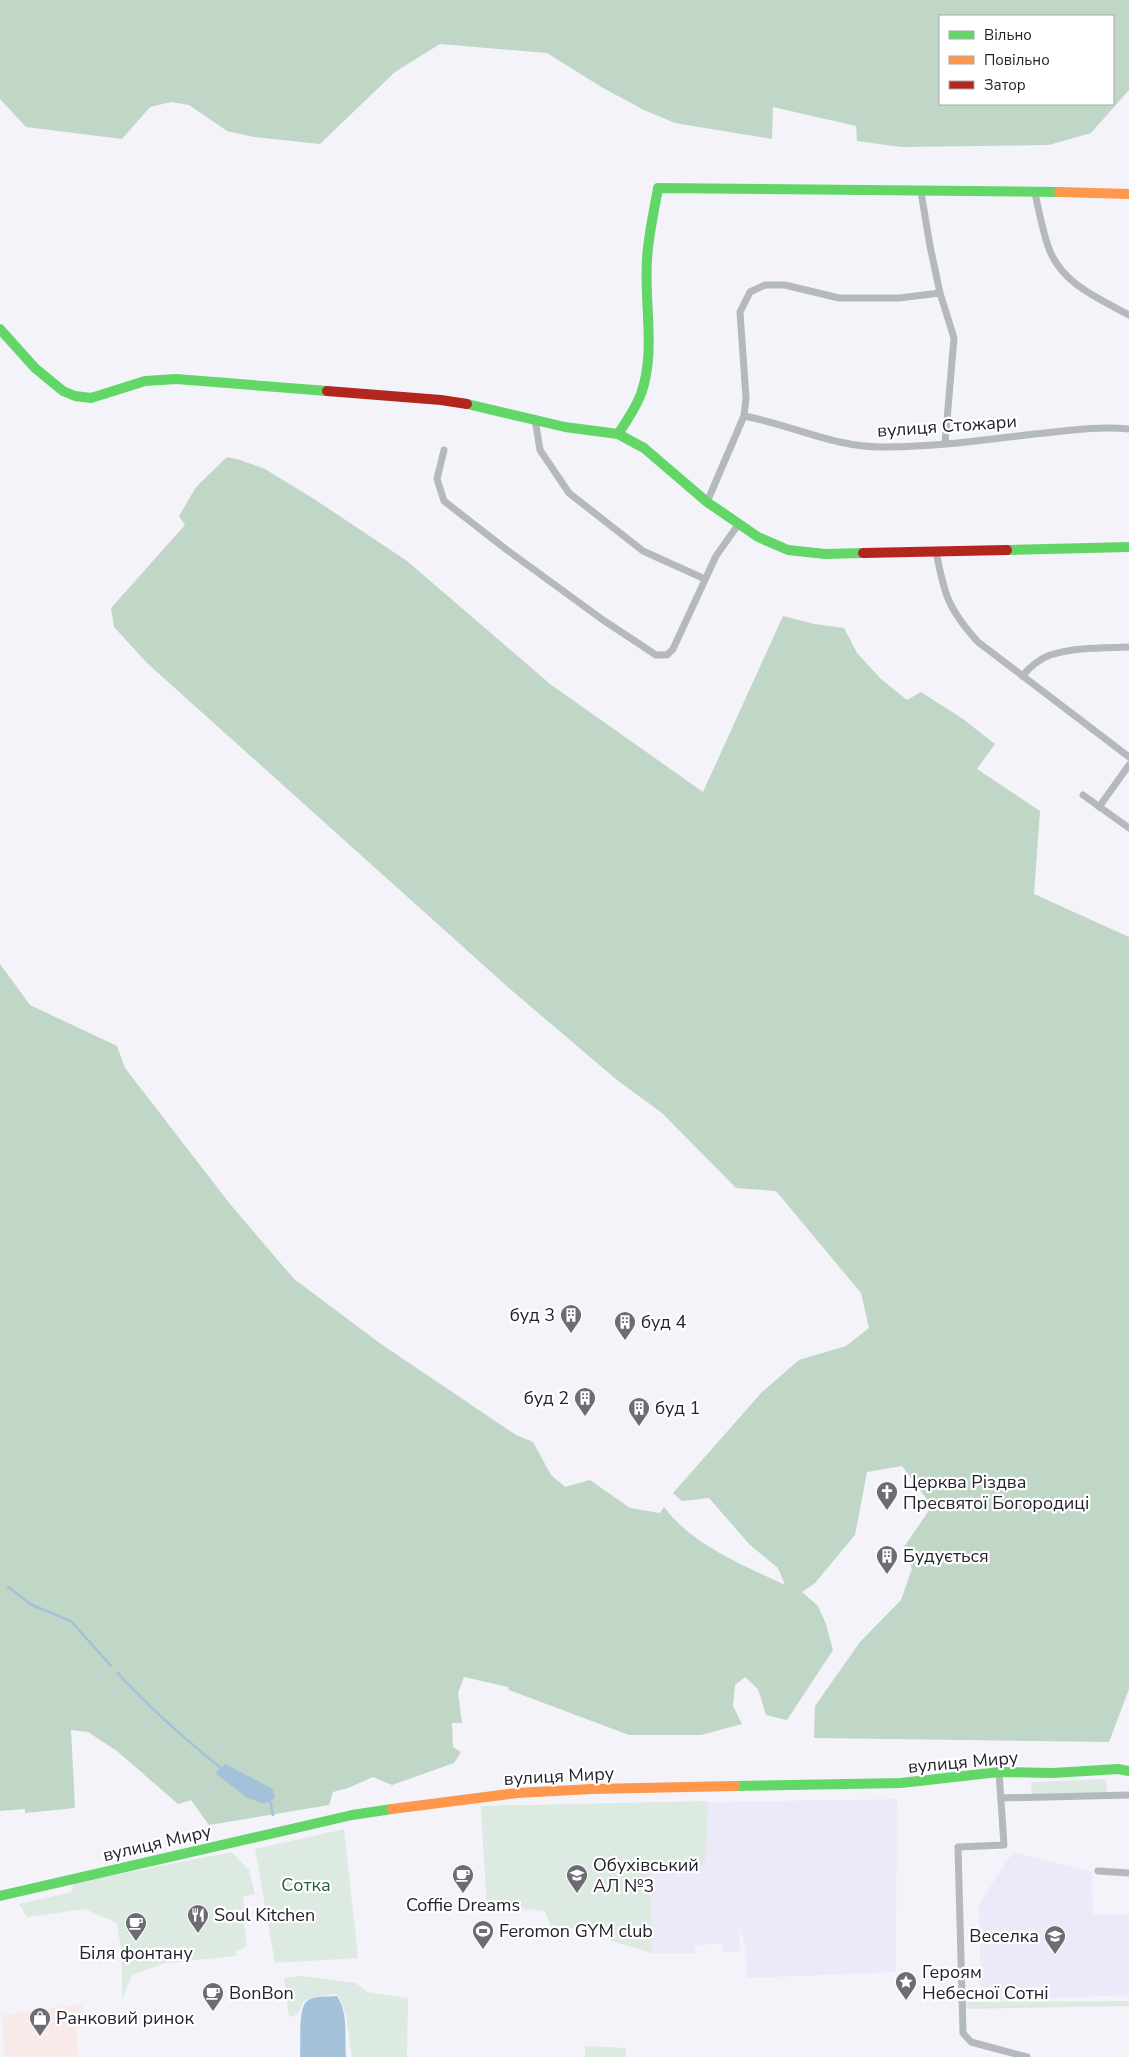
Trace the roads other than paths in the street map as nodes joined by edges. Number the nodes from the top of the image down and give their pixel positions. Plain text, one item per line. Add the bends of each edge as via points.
1 (922, 192) junction
2 (1035, 193) junction
3 (1129, 194) edge
4 (940, 293) junction
5 (1129, 314) edge
6 (0, 329) edge
7 (744, 416) junction
8 (535, 419) junction
9 (1129, 429) edge
10 (618, 434) junction
11 (944, 443) junction
12 (444, 450) dead end
13 (707, 502) junction
14 (738, 524) junction
15 (1129, 547) edge
16 (936, 551) junction
17 (705, 579) junction
18 (1129, 647) edge
19 (1022, 676) junction
20 (1129, 757) edge
21 (1129, 766) edge
22 (1083, 795) dead end
23 (1100, 807) junction
24 (1129, 828) edge
25 (1129, 1771) edge
26 (999, 1772) junction
27 (1129, 1795) edge
28 (1001, 1798) junction
29 (1098, 1871) dead end
30 (1129, 1873) edge
31 (0, 1896) edge
32 (1026, 2057) edge

1 - 2 street
1 - 4 street
1 - 10 street via 658,188 647,261 648,363 639,400
2 - 3 street
2 - 5 street via 1048,247 1058,268 1089,294
4 - 7 street via 899,298 839,298 785,285 765,285 750,292 740,312 746,398
4 - 11 street via 954,338
6 - 8 street via 36,368 63,391 76,396 90,398 145,381 176,379 441,400
7 - 11 street, вулиця Стожари via 848,444 884,448
7 - 13 street
8 - 10 street
8 - 17 street via 540,450 569,493 643,551
9 - 11 street, вулиця Стожари via 1090,428
10 - 13 street via 644,448
12 - 17 street via 438,479 444,501 595,614 656,655 667,655 674,649
13 - 14 street
14 - 16 street via 776,546 804,552
14 - 17 street
15 - 16 street
16 - 19 street via 944,590 963,626 978,642
18 - 19 street via 1094,648 1050,655 1032,665
19 - 20 street
21 - 23 street
22 - 23 street
23 - 24 street
25 - 26 street, вулиця Миру
26 - 28 street
26 - 31 street, вулиця Миру via 902,1783 592,1789 444,1801 352,1815
27 - 28 street
28 - 32 street via 1004,1845 958,1847 963,2033 971,2042
29 - 30 street

